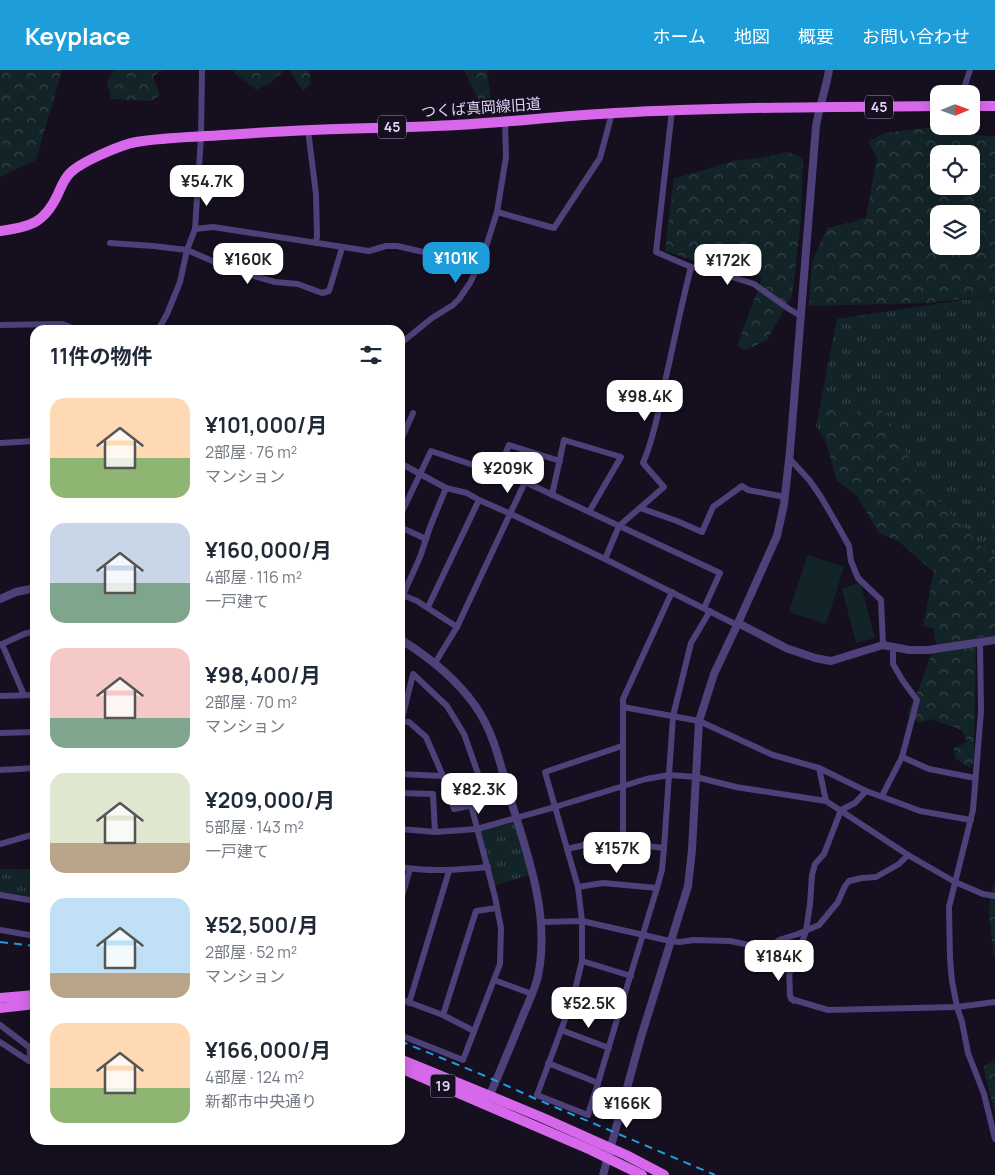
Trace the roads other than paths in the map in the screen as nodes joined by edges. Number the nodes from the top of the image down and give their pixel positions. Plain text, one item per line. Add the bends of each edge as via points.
1 (202, 70) edge
2 (829, 70) edge
3 (970, 70) edge
4 (965, 85) edge
5 (930, 106) edge
6 (980, 106) edge
7 (995, 106) edge
8 (819, 108) junction
9 (672, 110) junction
10 (612, 113) junction
11 (505, 122) junction
12 (308, 130) junction
13 (201, 137) junction
14 (498, 212) junction
15 (195, 229) junction
16 (0, 230) edge
17 (110, 243) dead end
18 (316, 243) junction
19 (342, 248) junction
20 (188, 250) junction
21 (483, 256) junction
22 (691, 266) junction
23 (801, 316) junction
24 (0, 325) edge
25 (65, 325) edge
26 (161, 325) edge
27 (405, 340) edge
28 (413, 414) dead end
29 (405, 431) edge
30 (30, 441) edge
31 (0, 443) edge
32 (789, 458) junction
33 (560, 461) junction
34 (405, 466) edge
35 (498, 472) junction
36 (420, 475) junction
37 (525, 482) junction
38 (446, 488) junction
39 (552, 494) junction
40 (785, 497) junction
41 (479, 500) junction
42 (405, 506) edge
43 (640, 508) junction
44 (590, 512) junction
45 (511, 514) junction
46 (619, 526) junction
47 (405, 529) edge
48 (426, 539) junction
49 (604, 559) junction
50 (405, 587) edge
51 (30, 589) edge
52 (672, 592) junction
53 (405, 596) edge
54 (0, 599) edge
55 (428, 608) junction
56 (707, 610) junction
57 (738, 624) junction
58 (457, 627) junction
59 (30, 632) edge
60 (995, 640) edge
61 (405, 642) edge
62 (980, 643) junction
63 (1, 645) edge
64 (882, 645) junction
65 (893, 647) junction
66 (436, 664) junction
67 (30, 695) edge
68 (0, 696) edge
69 (24, 696) junction
70 (405, 704) edge
71 (622, 707) junction
72 (673, 716) junction
73 (700, 721) junction
74 (405, 722) edge
75 (30, 732) edge
76 (0, 733) edge
77 (622, 746) junction
78 (902, 757) junction
79 (30, 768) edge
80 (819, 768) junction
81 (0, 770) edge
82 (405, 774) edge
83 (669, 775) junction
84 (443, 776) junction
85 (696, 777) junction
86 (975, 778) junction
87 (623, 786) junction
88 (866, 791) junction
89 (405, 793) edge
90 (882, 796) junction
91 (826, 801) junction
92 (471, 805) junction
93 (555, 807) junction
94 (841, 810) junction
95 (516, 817) junction
96 (971, 820) junction
97 (477, 828) junction
98 (405, 829) edge
99 (435, 832) junction
100 (30, 835) edge
101 (623, 843) junction
102 (0, 844) edge
103 (664, 848) junction
104 (567, 849) junction
105 (908, 855) junction
106 (488, 867) junction
107 (405, 868) edge
108 (410, 869) junction
109 (449, 871) junction
110 (955, 882) junction
111 (405, 886) edge
112 (578, 887) junction
113 (657, 888) junction
114 (0, 895) edge
115 (995, 896) edge
116 (30, 900) edge
117 (497, 908) junction
118 (582, 921) junction
119 (542, 922) junction
120 (0, 930) edge
121 (806, 931) junction
122 (30, 935) edge
123 (643, 935) junction
124 (670, 941) junction
125 (769, 949) junction
126 (582, 961) junction
127 (789, 973) junction
128 (631, 976) junction
129 (494, 980) junction
130 (532, 994) junction
131 (30, 995) edge
132 (0, 998) edge
133 (573, 998) junction
134 (405, 1001) edge
135 (409, 1002) junction
136 (995, 1002) edge
137 (30, 1005) edge
138 (957, 1007) junction
139 (0, 1008) edge
140 (619, 1013) junction
141 (443, 1015) junction
142 (0, 1026) edge
143 (561, 1030) junction
144 (474, 1031) junction
145 (405, 1037) edge
146 (0, 1042) edge
147 (609, 1048) junction
148 (405, 1061) edge
149 (548, 1063) junction
150 (405, 1070) edge
151 (598, 1083) junction
152 (487, 1100) junction
153 (995, 1139) edge
154 (609, 1153) junction
155 (603, 1175) edge
156 (642, 1175) edge
157 (664, 1175) edge

1 - 13 street
2 - 8 street
3 - 4 street
5 - 8 main road, つくば真岡線旧道 / 45
6 - 7 main road
8 - 9 main road, つくば真岡線旧道 / 45
8 - 23 street
9 - 10 main road, つくば真岡線旧道 / 45
9 - 22 street via 656,252
10 - 11 main road, つくば真岡線旧道 / 45
10 - 14 street via 600,158 554,228
11 - 12 main road, つくば真岡線旧道 / 45
11 - 14 street via 506,157
12 - 13 main road, つくば真岡線旧道 / 45
12 - 18 street via 316,194
13 - 15 street
13 - 16 main road, つくば真岡線旧道 / 45 via 135,142 106,152 69,174 44,216 32,224
14 - 21 street
15 - 18 street via 213,227
15 - 20 street
17 - 20 street
18 - 19 street
19 - 20 street via 329,291 322,293 298,284 275,282 231,269
19 - 21 street via 369,251 397,246 428,253
20 - 26 street via 180,282
21 - 27 street via 459,299
22 - 23 street via 754,284
22 - 43 street via 659,411 643,464 664,487
23 - 32 street
24 - 25 street
28 - 29 street
30 - 31 street
32 - 40 street
32 - 64 street via 810,481 835,521 849,546 858,578 881,600
33 - 35 street via 509,445
33 - 39 street
33 - 44 street via 564,440 622,457
34 - 36 street
35 - 36 street via 431,451
35 - 37 street
36 - 38 street
36 - 42 street
37 - 39 street
37 - 45 street
38 - 41 street
38 - 48 street
39 - 44 street
40 - 43 street via 742,486 713,507 702,532
40 - 57 street via 777,536
41 - 45 street
41 - 55 street
43 - 46 street
44 - 46 street
45 - 49 street
45 - 58 street
46 - 49 street
46 - 56 street via 720,573
47 - 48 street
48 - 50 street
49 - 52 street
51 - 54 street
52 - 56 street
52 - 71 street
53 - 55 street
55 - 58 street
56 - 57 street
56 - 72 street via 691,643
57 - 64 street via 786,648 831,661
57 - 73 street via 714,674
58 - 66 street
59 - 63 street
60 - 62 street
61 - 66 street
62 - 65 street via 928,650
62 - 86 street via 981,711
63 - 69 street
64 - 65 street
65 - 78 street via 893,664 917,700
66 - 95 street via 459,685 487,726
67 - 69 street
68 - 69 street
70 - 92 street via 413,674 447,706 464,734 488,802
71 - 72 street
71 - 77 street
72 - 73 street
72 - 83 street
73 - 80 street via 773,755
73 - 85 street
74 - 84 street via 409,722 426,738
75 - 76 street
77 - 87 street
77 - 93 street via 545,772
78 - 86 street via 929,769
78 - 90 street
79 - 81 street
80 - 88 street
80 - 91 street
82 - 84 street
83 - 85 street
83 - 87 street
83 - 103 street
84 - 92 street via 454,808
85 - 91 street via 736,787
85 - 124 street via 690,874
86 - 96 street
87 - 93 street
87 - 101 street
88 - 90 street
88 - 94 street via 856,803
89 - 99 street via 433,794
90 - 96 street via 920,811
91 - 94 street
92 - 97 street
93 - 95 street
93 - 104 street
94 - 105 street
94 - 121 street via 824,854 815,864
95 - 97 street
95 - 119 street via 537,891
96 - 110 street
97 - 99 street
97 - 106 street
98 - 99 street
100 - 102 street
101 - 103 street
101 - 104 street via 602,841
103 - 113 street
104 - 112 street
105 - 110 street
105 - 121 street via 876,877 850,881 819,925
106 - 109 street
106 - 117 street
107 - 108 street
108 - 109 street
108 - 111 street
109 - 135 street
110 - 115 street
110 - 138 street via 949,907 949,933
112 - 113 street via 603,883
112 - 118 street
113 - 123 street
114 - 116 street
117 - 129 street via 501,928 500,964
117 - 141 street via 476,911
118 - 119 street
118 - 123 street
118 - 126 street
119 - 130 street via 538,977
120 - 122 street
121 - 125 street via 779,940
121 - 127 street
123 - 124 street
123 - 128 street
124 - 125 street via 730,941
124 - 154 street
125 - 127 street via 781,954 789,966
126 - 128 street
126 - 133 street
127 - 138 street via 792,1000 828,1010
128 - 140 street
129 - 130 street
129 - 144 street
130 - 152 street
131 - 132 main road
133 - 140 street
133 - 143 street
134 - 135 street
135 - 141 street
136 - 138 street
137 - 139 main road
138 - 153 street
140 - 147 street
141 - 144 street
142 - 146 street via 29,1047 29,1061
143 - 147 street
143 - 149 street
144 - 145 street via 463,1060
147 - 151 street
148 - 152 main road, 19
149 - 151 street
149 - 151 street via 537,1095 588,1115
150 - 152 main road, 19
152 - 154 main road, 19
154 - 155 street
154 - 156 main road, 19
154 - 157 main road, 19

